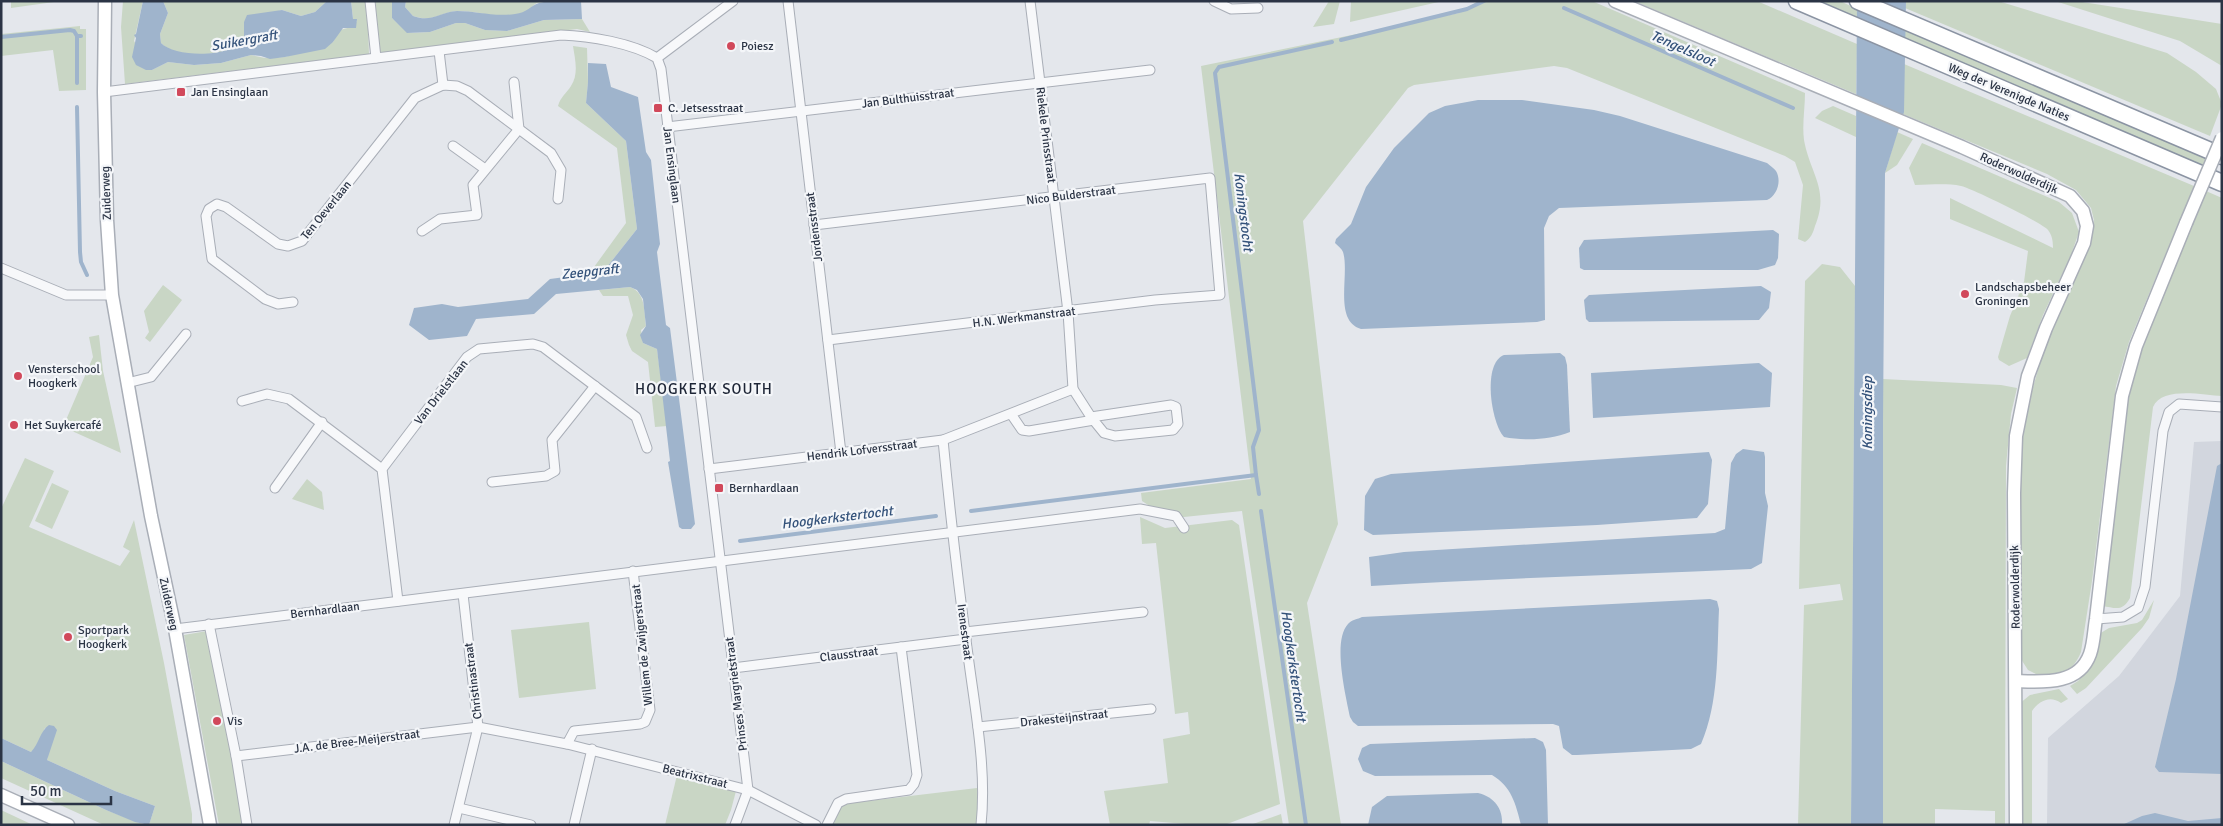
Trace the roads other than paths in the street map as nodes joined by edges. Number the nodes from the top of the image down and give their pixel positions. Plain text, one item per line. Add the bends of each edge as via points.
1 (106, 1) edge
2 (370, 1) edge
3 (734, 1) edge
4 (788, 1) edge
5 (1030, 1) edge
6 (1214, 1) edge
7 (1615, 1) edge
8 (1797, 1) edge
9 (1858, 1) edge
10 (1258, 8) dead end
11 (440, 52) junction
12 (376, 58) junction
13 (657, 58) junction
14 (1150, 70) dead end
15 (514, 82) dead end
16 (1040, 82) junction
17 (443, 85) junction
18 (104, 92) junction
19 (800, 111) junction
20 (667, 127) junction
21 (519, 129) junction
22 (2222, 138) edge
23 (453, 146) dead end
24 (2222, 156) edge
25 (486, 169) junction
26 (2222, 183) edge
27 (1054, 197) junction
28 (558, 199) dead end
29 (814, 225) junction
30 (422, 231) dead end
31 (1, 268) edge
32 (112, 295) junction
33 (1220, 295) joint
34 (293, 302) dead end
35 (1068, 312) junction
36 (186, 334) dead end
37 (828, 340) junction
38 (127, 383) junction
39 (595, 386) junction
40 (1074, 388) junction
41 (242, 401) dead end
42 (2222, 407) edge
43 (1011, 414) junction
44 (1093, 418) junction
45 (322, 422) junction
46 (943, 440) junction
47 (646, 448) dead end
48 (841, 453) junction
49 (382, 469) junction
50 (709, 470) junction
51 (492, 482) dead end
52 (275, 488) dead end
53 (1184, 528) dead end
54 (952, 532) junction
55 (721, 560) junction
56 (634, 571) junction
57 (463, 594) junction
58 (398, 601) junction
59 (1143, 612) dead end
60 (2096, 619) junction
61 (209, 624) junction
62 (175, 629) junction
63 (965, 636) junction
64 (901, 648) junction
65 (733, 668) junction
66 (2016, 681) junction
67 (1151, 709) dead end
68 (478, 727) junction
69 (978, 727) junction
70 (567, 744) junction
71 (592, 749) junction
72 (236, 756) junction
73 (748, 790) junction
74 (1, 795) edge
75 (459, 808) junction
76 (68, 825) edge
77 (210, 825) edge
78 (247, 825) edge
79 (454, 825) edge
80 (531, 825) edge
81 (574, 825) edge
82 (735, 825) edge
83 (816, 825) edge
84 (827, 825) edge
85 (981, 825) edge
86 (2016, 825) edge

1 - 18 street, Zuiderweg
2 - 12 street
3 - 13 street
4 - 19 street, Jordensstraat
5 - 16 street, Riekele Prinsstraat
6 - 10 street via 1231,9
7 - 66 street, Roderwolderdijk via 2070,196 2083,211 2087,226 2084,243 2028,376 2017,429 2014,493
8 - 26 highway, Weg der Verenigde Naties
9 - 24 highway, Weg der Verenigde Naties
11 - 12 street
11 - 13 street via 560,35 647,52
11 - 17 street
12 - 18 street
13 - 20 street, Jan Ensinglaan
14 - 16 street, Jan Bulthuisstraat
15 - 21 street
16 - 19 street, Jan Bulthuisstraat
16 - 27 street, Riekele Prinsstraat
17 - 21 street via 468,91
17 - 34 street, Ten Oeverlaan via 415,98 302,241 282,246 226,207 217,204 209,209 206,216 212,258 265,299 278,304
18 - 32 street, Zuiderweg
19 - 20 street, Jan Bulthuisstraat
19 - 29 street, Jordensstraat
20 - 50 street, Jan Ensinglaan
21 - 25 street
21 - 28 street via 551,153 561,170
22 - 60 street, bridge via 2136,346 2122,396
23 - 25 street
25 - 30 street via 473,185 477,215 440,219
27 - 29 street, Nico Bulderstraat
27 - 33 street, Nico Bulderstraat via 1210,178
27 - 35 street, Riekele Prinsstraat
29 - 37 street, Jordensstraat
31 - 32 street via 66,295
32 - 38 street, Zuiderweg
33 - 35 street, H.N. Werkmanstraat
35 - 37 street, H.N. Werkmanstraat
35 - 40 street, Riekele Prinsstraat
36 - 38 street via 151,377
37 - 48 street, Jordensstraat
38 - 62 street, Zuiderweg
39 - 47 street, Van Drielstlaan via 636,417
39 - 49 street, Van Drielstlaan via 543,347 533,344 479,349 467,357
39 - 51 street via 552,440 555,471 546,476
40 - 43 street, Hendrik Lofversstraat
40 - 44 street
41 - 45 street via 267,394 279,395
42 - 60 street via 2179,404 2169,412 2163,431 2145,587 2138,608 2123,617
43 - 44 street via 1022,430 1029,431
43 - 46 street, Hendrik Lofversstraat
44 - 44 street via 1171,405 1176,407 1178,424 1173,430 1115,436 1104,433
45 - 49 street
45 - 52 street
46 - 48 street, Hendrik Lofversstraat
46 - 54 street, Irenestraat
48 - 50 street, Hendrik Lofversstraat
49 - 58 street
50 - 55 street, Jan Ensinglaan
53 - 54 street, Bernhardlaan via 1176,516 1140,509
54 - 55 street, Bernhardlaan
54 - 63 street, Irenestraat
55 - 56 street, Bernhardlaan
55 - 65 street, Prinses Margrietstraat
56 - 57 street, Bernhardlaan
56 - 70 street, Willem de Zwijgerstraat via 650,710 648,716 640,724 574,731
57 - 58 street, Bernhardlaan
57 - 68 street, Christinastraat
58 - 61 street, Bernhardlaan
59 - 63 street, Clausstraat
60 - 66 street via 2090,654 2081,669 2060,680
61 - 62 street, Bernhardlaan
61 - 72 street
62 - 77 street, Zuiderweg
63 - 64 street, Clausstraat
63 - 69 street, Irenestraat
64 - 65 street, Clausstraat
64 - 84 street via 917,775 914,784 909,790 846,799 838,803
65 - 73 street, Prinses Margrietstraat
66 - 86 street, Roderwolderdijk
67 - 69 street, Drakesteijnstraat
68 - 70 street
68 - 72 street, J.A. de Bree-Meijerstraat
68 - 75 street, Christinastraat
69 - 85 street, Irenestraat via 984,801
70 - 71 street, Beatrixstraat
71 - 73 street, Beatrixstraat
71 - 81 street
72 - 78 street
73 - 82 street, Prinses Margrietstraat
73 - 83 street, Beatrixstraat
74 - 76 street
75 - 79 street, Christinastraat
75 - 80 street

